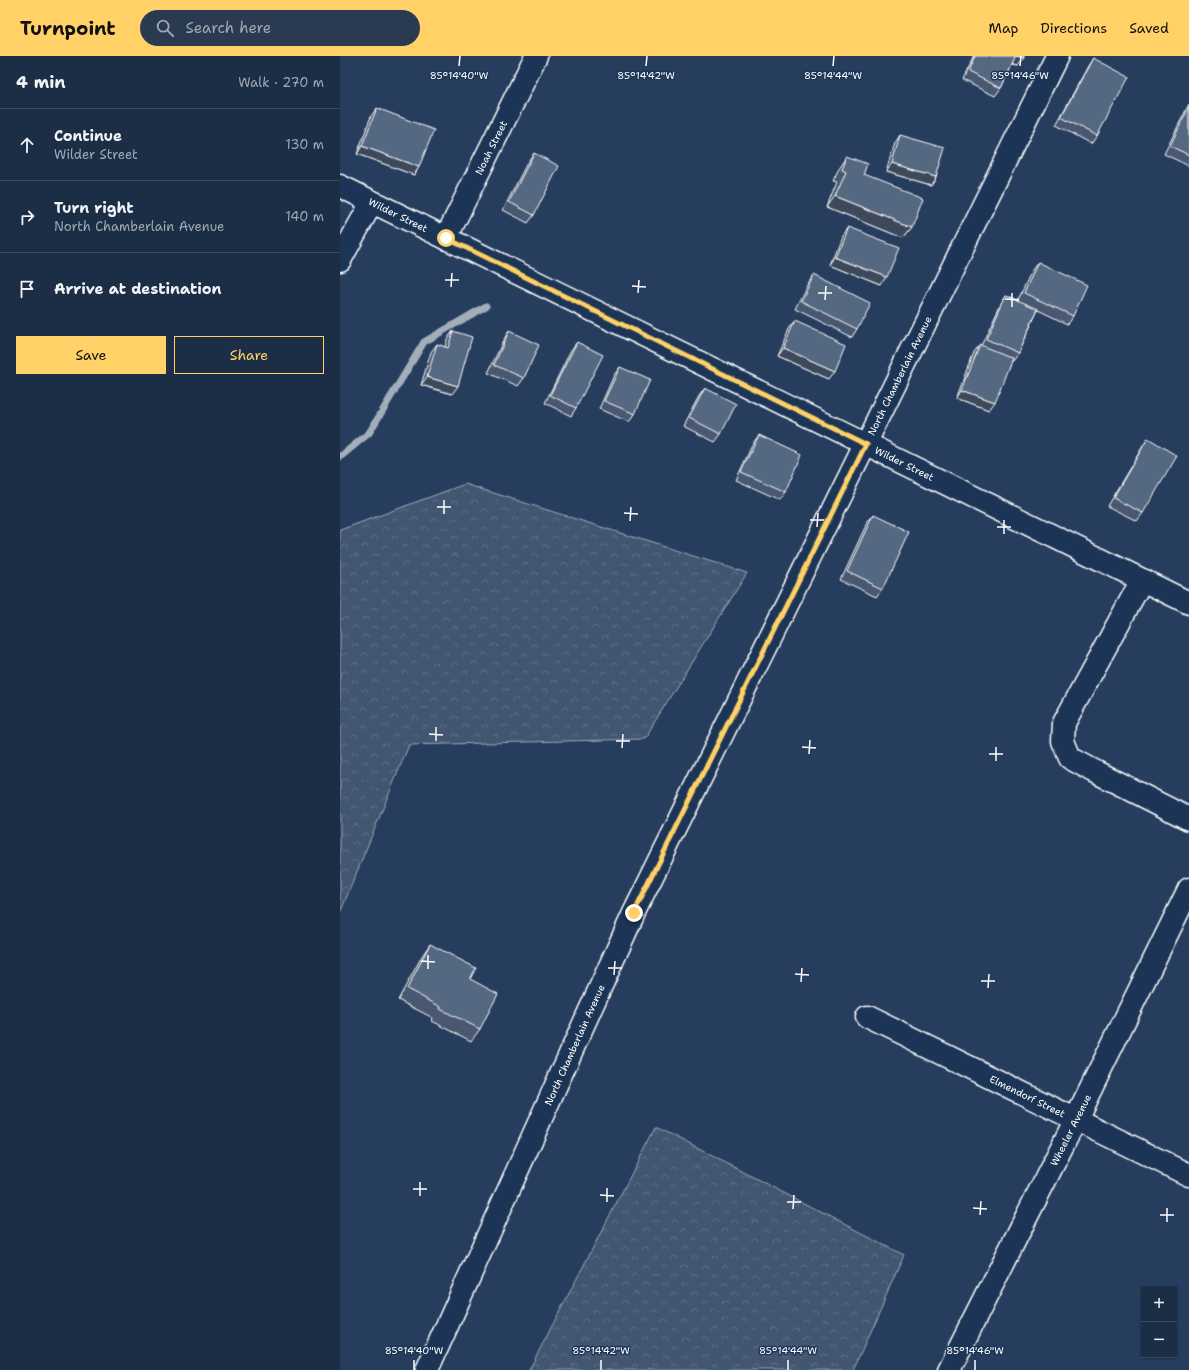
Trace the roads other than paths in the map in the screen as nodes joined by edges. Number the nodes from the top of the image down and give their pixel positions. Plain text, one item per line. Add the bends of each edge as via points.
1 (536, 56) edge
2 (1058, 56) edge
3 (340, 186) edge
4 (372, 202) junction
5 (446, 238) junction
6 (340, 260) edge
7 (866, 444) junction
8 (1142, 580) junction
9 (1189, 603) edge
10 (1189, 819) edge
11 (1189, 889) edge
12 (867, 1017) dead end
13 (1076, 1120) junction
14 (1189, 1175) edge
15 (428, 1370) edge
16 (949, 1370) edge

1 - 5 street, Noah Street
2 - 7 street, North Chamberlain Avenue
3 - 4 street, Wilder Street
4 - 5 street, Wilder Street
4 - 6 street
5 - 7 street, Wilder Street
7 - 8 street, Wilder Street
7 - 15 street, North Chamberlain Avenue via 634,913
8 - 9 street, Wilder Street
8 - 10 street via 1064,723 1063,741 1070,758
11 - 13 street, Wheeler Avenue
12 - 13 street, Elmendorf Street
13 - 14 street, Elmendorf Street
13 - 16 street, Wheeler Avenue

